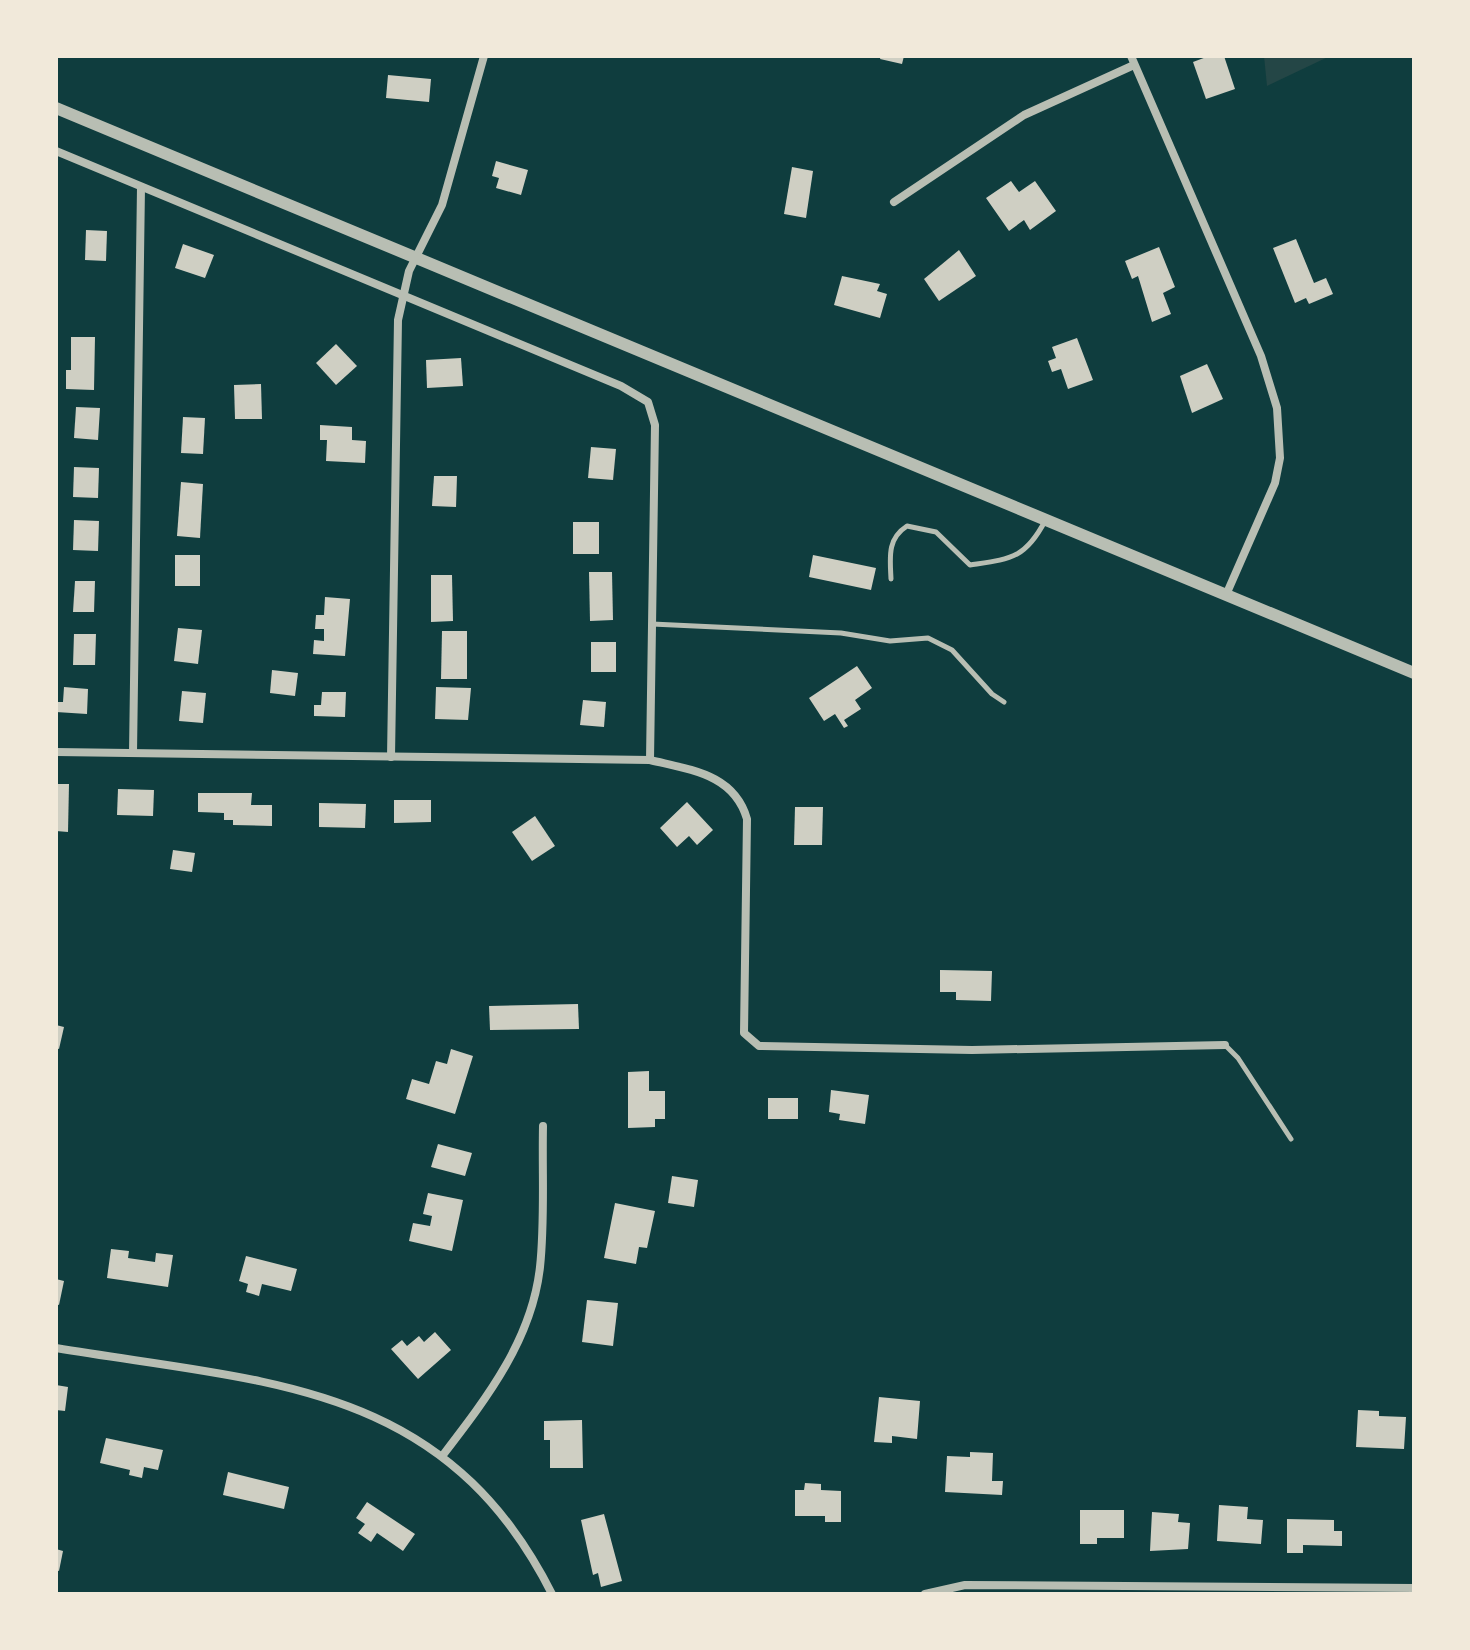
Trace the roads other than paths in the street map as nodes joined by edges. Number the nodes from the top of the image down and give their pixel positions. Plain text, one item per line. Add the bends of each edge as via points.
1 (484, 56) edge
2 (1132, 60) edge
3 (56, 108) edge
4 (56, 151) edge
5 (141, 187) junction
6 (894, 202) dead end
7 (416, 259) junction
8 (402, 295) junction
9 (1045, 520) junction
10 (891, 579) dead end
11 (1226, 595) junction
12 (652, 624) junction
13 (1414, 673) edge
14 (1004, 702) dead end
15 (56, 752) edge
16 (133, 753) junction
17 (391, 757) junction
18 (650, 760) junction
19 (1225, 1045) joint
20 (543, 1126) dead end
21 (1291, 1139) dead end
22 (56, 1348) edge
23 (443, 1455) junction
24 (1414, 1588) edge
25 (1208, 1591) edge
26 (552, 1594) edge
27 (925, 1594) edge

1 - 7 street via 442,205
2 - 6 street via 1024,115
2 - 11 street via 1261,356 1277,408 1280,458 1275,483
3 - 7 street
4 - 5 street
5 - 8 street
5 - 16 street
7 - 8 street
7 - 9 street
8 - 12 street via 648,402 655,425
8 - 17 street via 397,335
9 - 10 lane via 1033,544 1012,559 970,565 936,532 907,526 896,533 889,551
9 - 11 street
11 - 13 street
12 - 14 lane via 841,633 890,641 928,638 952,650
12 - 18 street
15 - 16 street
16 - 17 street
17 - 18 street
18 - 19 street via 720,781 742,804 747,850 744,1033 750,1042 972,1050
19 - 21 lane
20 - 23 street via 542,1234 533,1303 497,1382
22 - 23 street via 309,1391 365,1411
23 - 26 street via 506,1520
24 - 25 street
25 - 27 street via 965,1585

